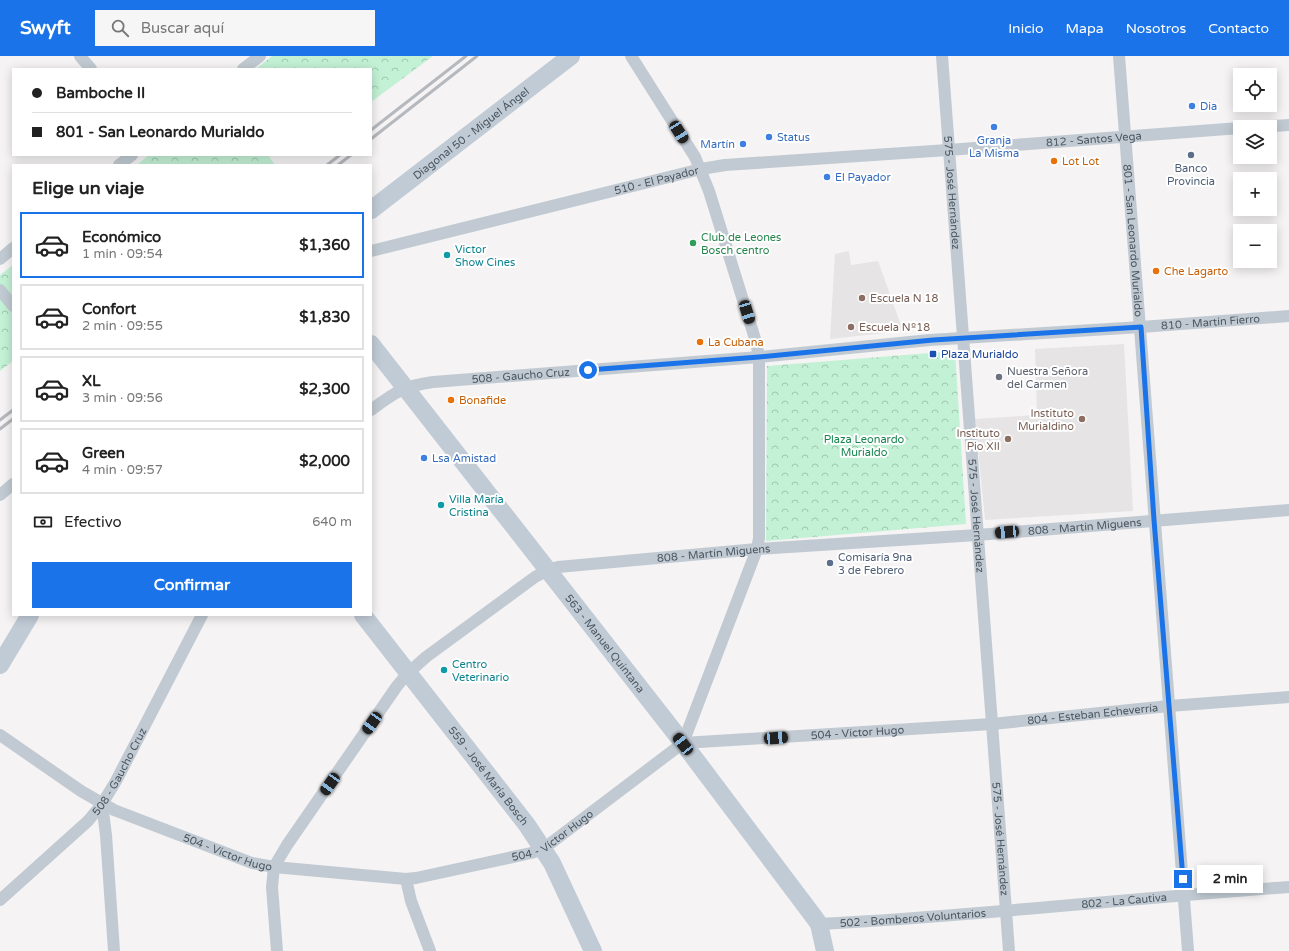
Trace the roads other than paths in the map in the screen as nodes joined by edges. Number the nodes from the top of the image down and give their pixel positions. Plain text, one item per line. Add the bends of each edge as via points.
1 (80, 56) edge
2 (260, 56) edge
3 (571, 56) edge
4 (631, 56) edge
5 (942, 56) edge
6 (1119, 56) edge
7 (90, 68) edge
8 (244, 68) edge
9 (1289, 125) edge
10 (1277, 126) edge
11 (1233, 128) edge
12 (1126, 136) junction
13 (948, 150) junction
14 (131, 156) edge
15 (120, 164) edge
16 (701, 169) junction
17 (372, 209) edge
18 (12, 249) edge
19 (372, 251) edge
20 (0, 258) edge
21 (0, 290) edge
22 (12, 305) edge
23 (1289, 316) edge
24 (1141, 327) junction
25 (964, 338) junction
26 (372, 345) edge
27 (759, 357) junction
28 (405, 388) junction
29 (372, 409) edge
30 (12, 485) edge
31 (0, 495) edge
32 (1289, 510) edge
33 (1154, 520) junction
34 (977, 535) junction
35 (757, 549) junction
36 (548, 570) junction
37 (29, 616) edge
38 (201, 616) edge
39 (364, 616) edge
40 (0, 666) edge
41 (408, 674) junction
42 (1289, 697) edge
43 (1169, 706) junction
44 (992, 724) junction
45 (0, 735) edge
46 (683, 744) junction
47 (102, 804) junction
48 (544, 849) junction
49 (274, 867) junction
50 (406, 879) junction
51 (1289, 887) edge
52 (1184, 894) junction
53 (0, 900) edge
54 (1006, 912) junction
55 (819, 924) junction
56 (114, 951) edge
57 (277, 951) edge
58 (430, 951) edge
59 (593, 951) edge
60 (825, 951) edge
61 (1009, 951) edge
62 (1188, 951) edge

1 - 7 street
2 - 8 street
3 - 17 street, Diagonal 50 - Miguel Ángel
4 - 16 street
5 - 13 street, 575 - José Hernández
6 - 12 street, 801 - San Leonardo Murialdo
9 - 10 street
11 - 12 street, 812 - Santos Vega
12 - 13 street, 812 - Santos Vega
12 - 24 street, 801 - San Leonardo Murialdo
13 - 16 street, 510 - El Payador via 725,165
13 - 25 street, 575 - José Hernández
14 - 15 street
16 - 19 street, 510 - El Payador
16 - 27 street via 752,327
18 - 20 street
21 - 22 street
23 - 24 street, 810 - Martín Fierro
24 - 25 street, 810 - Martín Fierro
24 - 33 street, 801 - San Leonardo Murialdo
25 - 27 street, 508 - Gaucho Cruz
25 - 34 street, 575 - José Hernández
26 - 28 street, 563 - Manuel Quintana
27 - 28 street, 508 - Gaucho Cruz via 441,381
27 - 35 street
28 - 29 street, 508 - Gaucho Cruz
28 - 36 street, 563 - Manuel Quintana
30 - 31 street
32 - 33 street, 808 - Martín Miguens
33 - 34 street, 808 - Martín Miguens
33 - 43 street, 801 - San Leonardo Murialdo
34 - 35 street, 808 - Martín Miguens
34 - 44 street, 575 - José Hernández
35 - 36 street, 808 - Martín Miguens
35 - 46 street
36 - 41 street, 808 - Martín Miguens via 426,657
36 - 46 street, 563 - Manuel Quintana
37 - 40 street
38 - 47 street, 508 - Gaucho Cruz
39 - 41 street, 559 - José María Bosch
41 - 48 street, 559 - José María Bosch
41 - 49 street, 808 - Martín Miguens
42 - 43 street, 804 - Esteban Echeverría
43 - 44 street, 804 - Esteban Echeverría
43 - 52 street, 801 - San Leonardo Murialdo
44 - 46 street, 504 - Víctor Hugo
44 - 54 street, 575 - José Hernández
45 - 47 street, 504 - Víctor Hugo
46 - 48 street, 504 - Víctor Hugo
46 - 55 street, 563 - Manuel Quintana
47 - 49 street, 504 - Víctor Hugo via 131,818 252,863
47 - 53 street, 508 - Gaucho Cruz via 88,821
47 - 56 street
48 - 50 street, 504 - Víctor Hugo
48 - 59 street, 559 - José María Bosch
49 - 50 street, 504 - Víctor Hugo
49 - 57 street via 272,887
50 - 58 street via 411,902
51 - 52 street, 802 - La Cautiva
52 - 54 street, 802 - La Cautiva
52 - 62 street, 801 - San Leonardo Murialdo
54 - 55 street, 502 - Bomberos Voluntarios
54 - 61 street, 575 - José Hernández
55 - 60 street, 563 - Manuel Quintana

